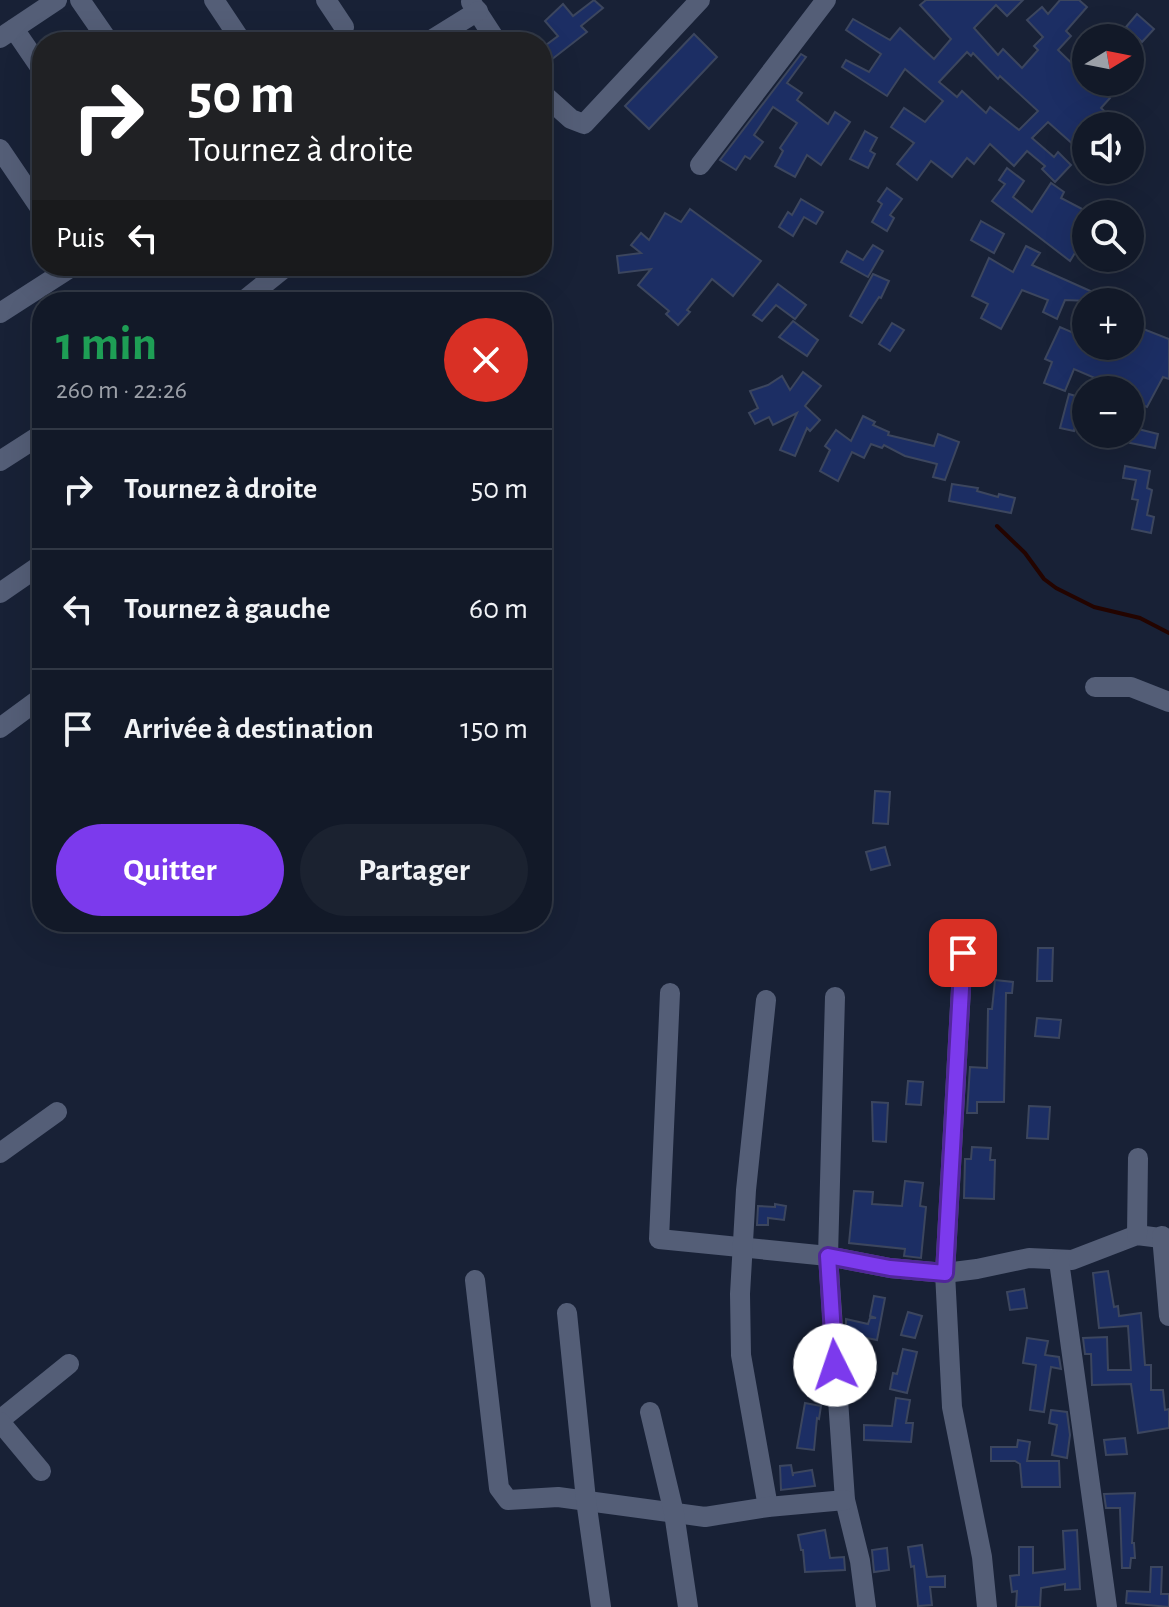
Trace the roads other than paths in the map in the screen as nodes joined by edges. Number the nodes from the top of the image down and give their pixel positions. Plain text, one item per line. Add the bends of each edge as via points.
1 (57, 0) edge
2 (80, 0) edge
3 (214, 0) edge
4 (326, 0) edge
5 (700, 0) edge
6 (826, 0) edge
7 (474, 6) edge
8 (344, 27) dead end
9 (102, 32) edge
10 (235, 32) edge
11 (441, 32) edge
12 (491, 32) edge
13 (7, 33) edge
14 (32, 59) edge
15 (552, 102) edge
16 (0, 149) edge
17 (700, 165) dead end
18 (32, 196) edge
19 (57, 276) edge
20 (274, 276) edge
21 (32, 292) edge
22 (33, 292) edge
23 (254, 292) edge
24 (0, 313) edge
25 (32, 440) edge
26 (0, 461) edge
27 (32, 571) edge
28 (0, 593) edge
29 (1095, 687) dead end
30 (1169, 702) edge
31 (32, 704) edge
32 (0, 728) edge
33 (963, 953) dead end
34 (670, 993) dead end
35 (835, 997) dead end
36 (766, 1000) dead end
37 (57, 1112) dead end
38 (0, 1153) edge
39 (1138, 1158) dead end
40 (1137, 1235) junction
41 (1165, 1238) edge
42 (744, 1246) junction
43 (828, 1256) junction
44 (1059, 1261) junction
45 (945, 1273) junction
46 (475, 1280) dead end
47 (567, 1313) dead end
48 (1169, 1316) edge
49 (69, 1364) dead end
50 (650, 1412) dead end
51 (0, 1421) edge
52 (41, 1471) dead end
53 (586, 1500) junction
54 (845, 1500) junction
55 (768, 1507) junction
56 (674, 1513) junction
57 (601, 1607) edge
58 (688, 1607) edge
59 (866, 1607) edge
60 (987, 1607) edge
61 (1107, 1607) edge

1 - 13 street
2 - 9 street
3 - 10 street
4 - 8 street
5 - 15 street via 584,124
6 - 17 street
7 - 11 street
7 - 12 street
13 - 14 street
16 - 18 street
19 - 22 street
20 - 23 street
21 - 24 street
25 - 26 street
27 - 28 street
29 - 30 street via 1131,687
31 - 32 street
33 - 45 street
34 - 42 street via 659,1239
35 - 43 street
36 - 42 street
37 - 38 street
39 - 40 street
40 - 41 street
40 - 44 street
41 - 48 street
42 - 43 street
42 - 55 street via 741,1355
43 - 45 street
43 - 54 street
44 - 45 street via 1029,1258
44 - 61 street
45 - 60 street via 952,1407 973,1503
46 - 53 street via 503,1496
47 - 53 street
49 - 51 street
50 - 56 street
51 - 52 street
53 - 56 street
53 - 57 street
54 - 55 street
54 - 59 street
55 - 56 street via 718,1517
56 - 58 street

